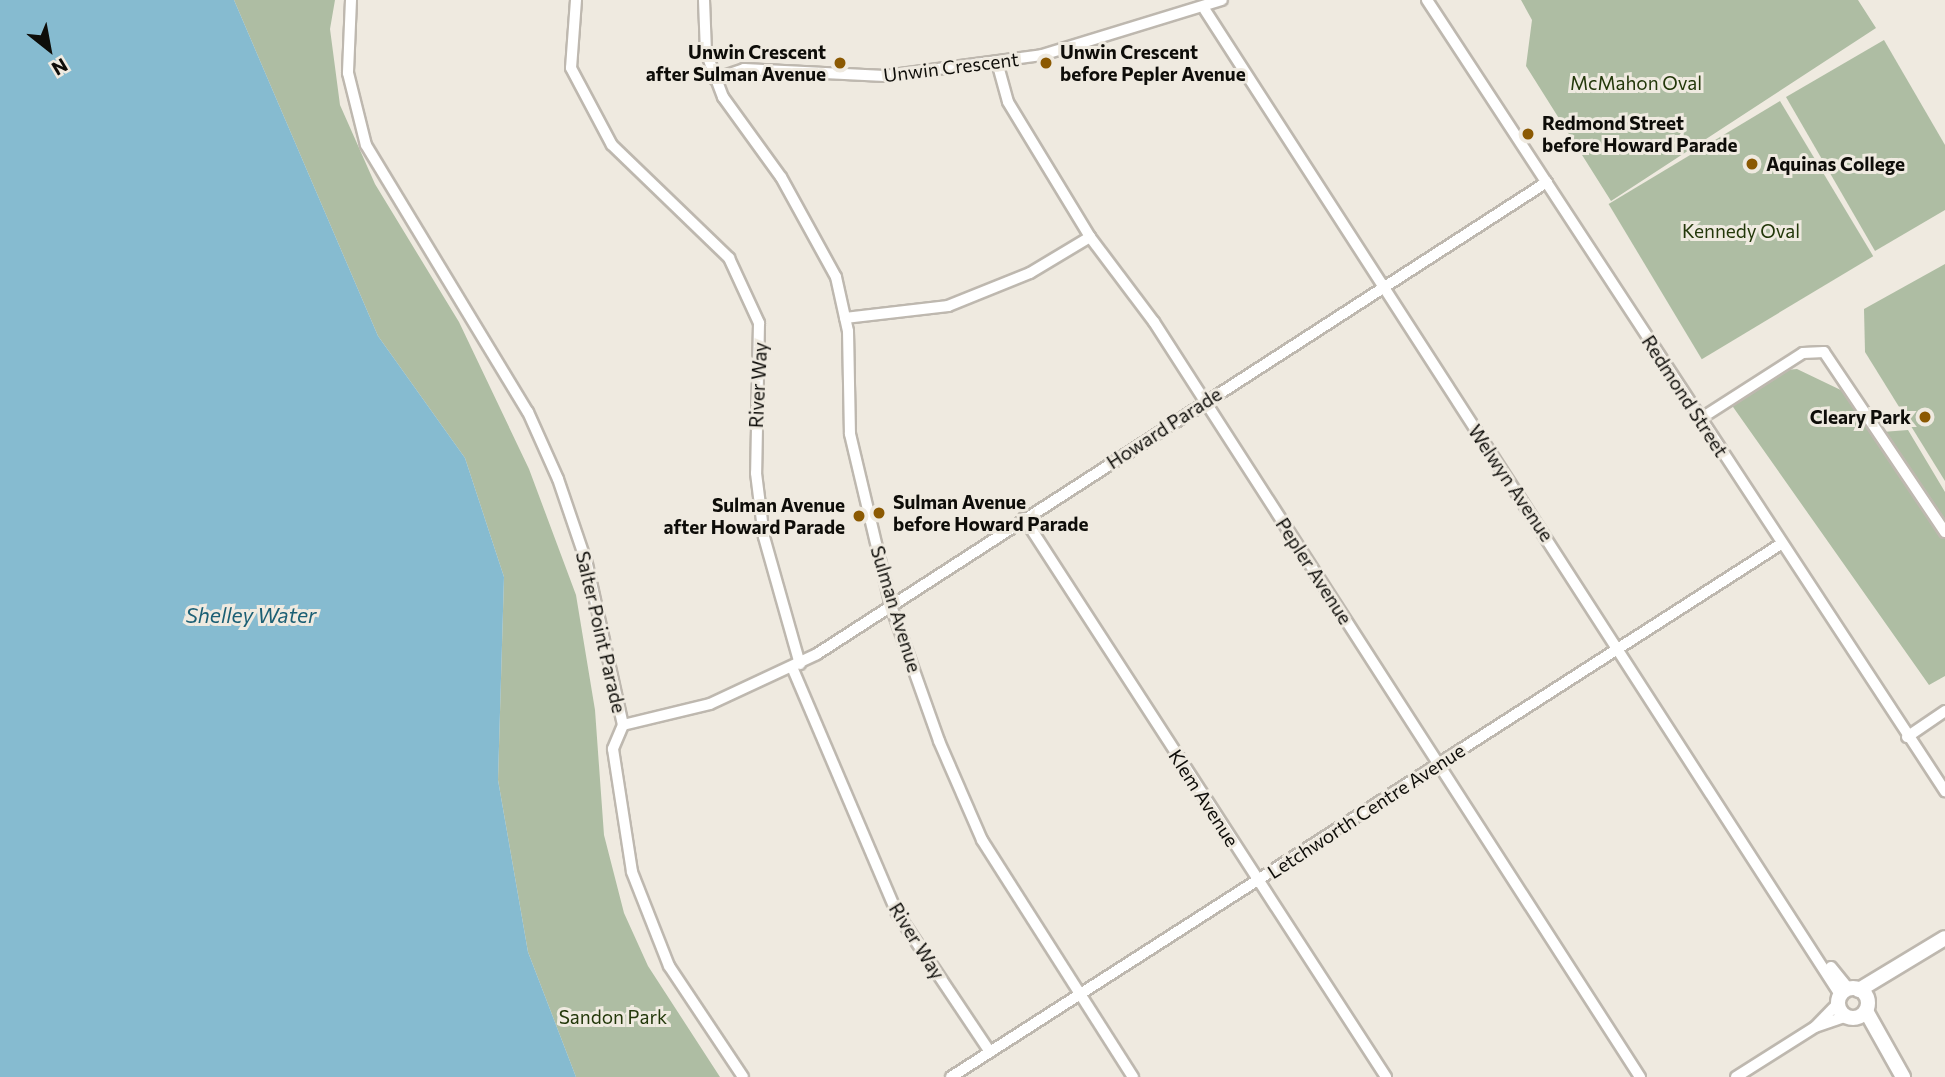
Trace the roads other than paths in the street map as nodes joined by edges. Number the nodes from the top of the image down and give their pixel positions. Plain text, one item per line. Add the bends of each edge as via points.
1 (351, 0) edge
2 (576, 0) edge
3 (704, 0) edge
4 (1222, 0) edge
5 (1427, 0) edge
6 (1205, 10) junction
7 (997, 62) junction
8 (715, 79) junction
9 (1546, 182) junction
10 (1090, 237) junction
11 (1380, 286) junction
12 (845, 318) junction
13 (1205, 402) junction
14 (1700, 419) junction
15 (1024, 518) junction
16 (1945, 532) edge
17 (1780, 544) junction
18 (891, 606) junction
19 (1618, 644) junction
20 (796, 666) junction
21 (1945, 711) edge
22 (623, 725) junction
23 (1907, 737) junction
24 (1440, 764) junction
25 (1945, 791) edge
26 (1258, 881) junction
27 (1945, 938) edge
28 (1080, 995) junction
29 (1853, 1003) junction
30 (990, 1052) junction
31 (743, 1077) edge
32 (951, 1077) edge
33 (1133, 1077) edge
34 (1386, 1077) edge
35 (1640, 1077) edge
36 (1736, 1077) edge
37 (1903, 1077) edge

1 - 22 street, Salter Point Parade via 348,73 366,145 503,369 553,468 587,564
2 - 20 street, River Way via 572,68 612,145 729,258 759,323 756,472 764,537
3 - 8 street, Sulman Avenue via 704,42
4 - 6 street, Unwin Crescent
5 - 9 street, Redmond Street
6 - 7 street, Unwin Crescent
6 - 11 street, Welwyn Avenue
7 - 8 street, Unwin Crescent via 884,76 744,69
7 - 10 street, Pepler Avenue via 1007,102
8 - 12 street, Sulman Avenue via 737,122 805,217 836,277
9 - 11 street, Howard Parade
9 - 14 street, Redmond Street
10 - 12 street via 1020,278 948,306
10 - 13 street, Pepler Avenue
11 - 13 street, Howard Parade
11 - 19 street, Welwyn Avenue
12 - 18 street, Sulman Avenue via 850,433
13 - 15 street, Howard Parade
13 - 24 street, Pepler Avenue
14 - 16 street via 1803,353 1824,352
14 - 17 street, Redmond Street
15 - 18 street, Howard Parade
15 - 26 street, Klem Avenue
17 - 19 street, Letchworth Centre Avenue
17 - 23 street, Redmond Street
18 - 20 street, Howard Parade
18 - 28 street, Sulman Avenue via 982,840
19 - 24 street, Letchworth Centre Avenue
19 - 29 street, Welwyn Avenue
20 - 22 street, Howard Parade via 710,704
20 - 30 street, River Way via 897,913
21 - 23 street
22 - 31 street, Salter Point Parade via 613,741 618,803 646,915 684,993
23 - 25 street, Redmond Street
24 - 26 street, Letchworth Centre Avenue
24 - 35 street, Pepler Avenue
26 - 28 street, Letchworth Centre Avenue
26 - 34 street, Klem Avenue
27 - 29 street
28 - 30 street, Letchworth Centre Avenue
28 - 33 street, Sulman Avenue
29 - 36 street
29 - 37 street, Welwyn Avenue
30 - 32 street, Letchworth Centre Avenue

